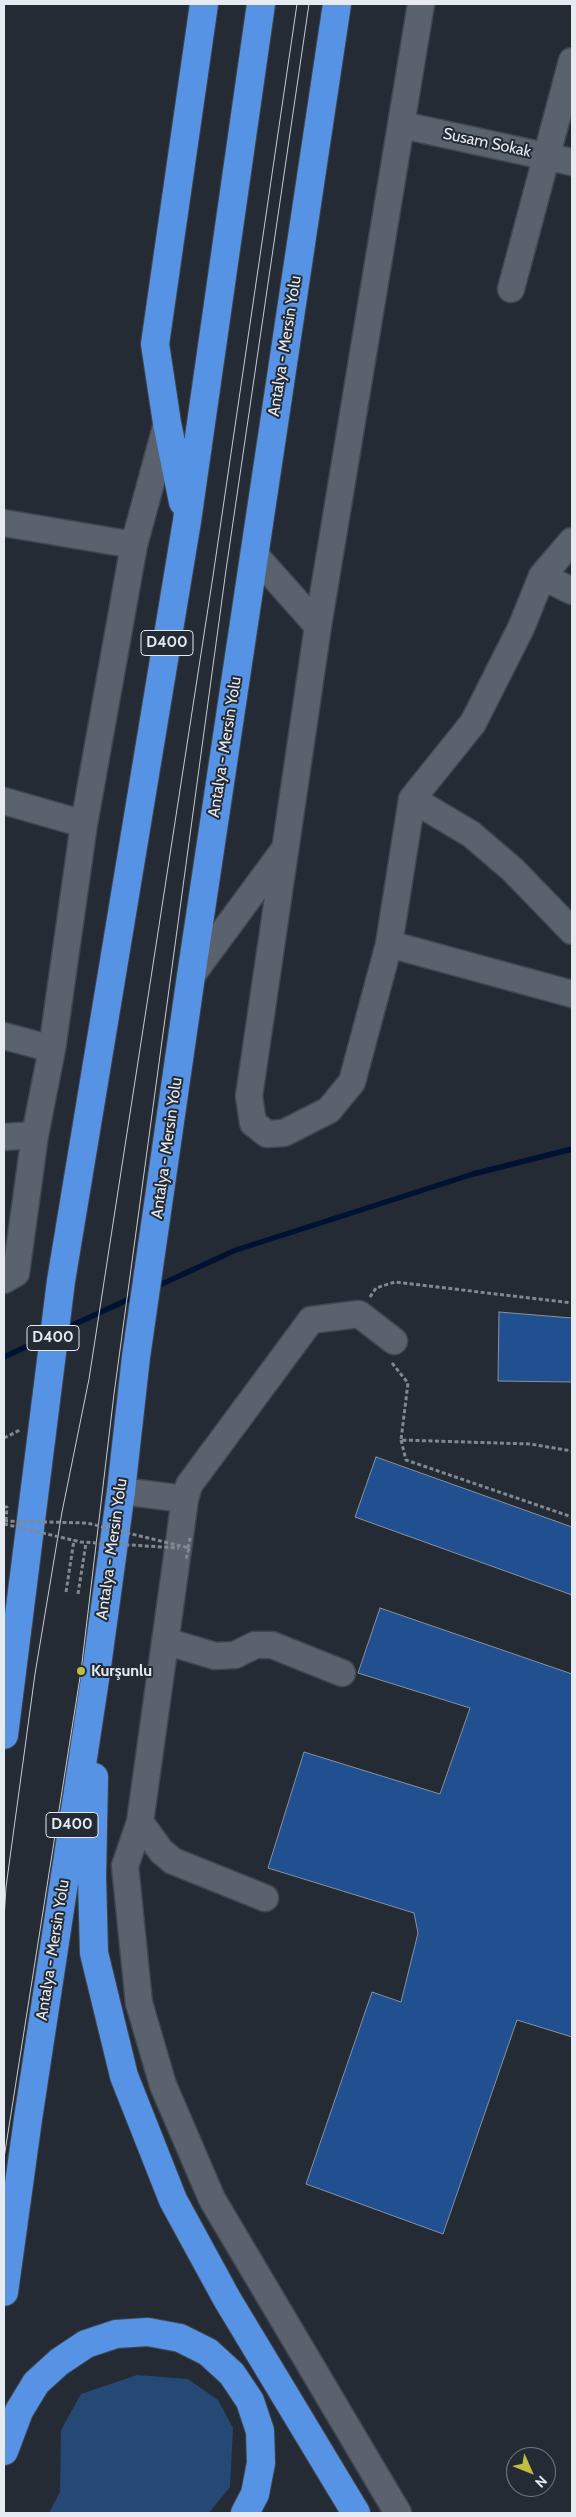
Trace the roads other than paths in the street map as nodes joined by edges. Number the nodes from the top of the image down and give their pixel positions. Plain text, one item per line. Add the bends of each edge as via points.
1 (204, 4) edge
2 (262, 4) edge
3 (337, 4) edge
4 (421, 4) edge
5 (572, 61) edge
6 (402, 125) junction
7 (547, 155) junction
8 (572, 162) edge
9 (511, 289) dead end
10 (167, 423) junction
11 (187, 521) junction
12 (4, 523) edge
13 (572, 541) edge
14 (134, 545) junction
15 (254, 554) junction
16 (542, 576) junction
17 (572, 591) edge
18 (318, 626) junction
19 (412, 799) junction
20 (4, 800) edge
21 (84, 824) junction
22 (287, 846) junction
23 (572, 931) edge
24 (389, 944) junction
25 (191, 976) junction
26 (572, 994) edge
27 (4, 1036) edge
28 (52, 1049) junction
29 (35, 1135) junction
30 (4, 1138) edge
31 (10, 1276) edge
32 (394, 1341) road end
33 (121, 1491) junction
34 (184, 1499) junction
35 (165, 1641) junction
36 (16, 1649) junction
37 (97, 1666) junction
38 (342, 1673) dead end
39 (4, 1690) edge
40 (4, 1735) edge
41 (140, 1822) junction
42 (265, 1898) dead end
43 (4, 2292) edge
44 (4, 2451) edge
45 (245, 2513) edge
46 (356, 2513) edge
47 (398, 2513) edge

1 - 10 highway via 155,344
2 - 11 highway, D400
3 - 15 highway, Antalya - Mersin Yolu / D400
4 - 6 street
5 - 7 street
6 - 7 street, Susam Sokak
6 - 18 street
7 - 8 street, Susam Sokak
7 - 9 street
10 - 11 highway
10 - 14 street
11 - 36 highway, D400 via 61,1281
12 - 14 street
13 - 16 street
14 - 21 street
15 - 18 street
15 - 25 highway, Antalya - Mersin Yolu / D400
16 - 17 street
16 - 19 street via 521,628 473,723
18 - 22 street
19 - 23 street via 471,834 513,870
19 - 24 street
20 - 21 street
21 - 28 street
22 - 24 street via 248,1096 253,1124 267,1134 284,1133 329,1110 352,1082
22 - 25 street
24 - 26 street
25 - 33 highway, Antalya - Mersin Yolu / D400 via 136,1357
27 - 28 street
28 - 29 street
29 - 30 street
29 - 31 street
32 - 34 street via 359,1314 311,1320 188,1485
33 - 34 street
33 - 37 highway, Antalya - Mersin Yolu / D400
34 - 35 street
35 - 38 street via 215,1656 235,1655 255,1646 272,1645
35 - 41 street
36 - 39 highway
36 - 40 highway, D400
37 - 43 highway, Antalya - Mersin Yolu / D400
37 - 46 highway via 92,1876 94,1953 124,2076 173,2200 227,2298
41 - 42 street via 161,1851 173,1860
41 - 47 street via 125,1866 139,2003 163,2086 212,2199
44 - 45 highway via 19,2410 36,2384 59,2362 86,2344 116,2334 148,2332 180,2338 208,2352 232,2374 250,2400 260,2431 261,2463 255,2494

